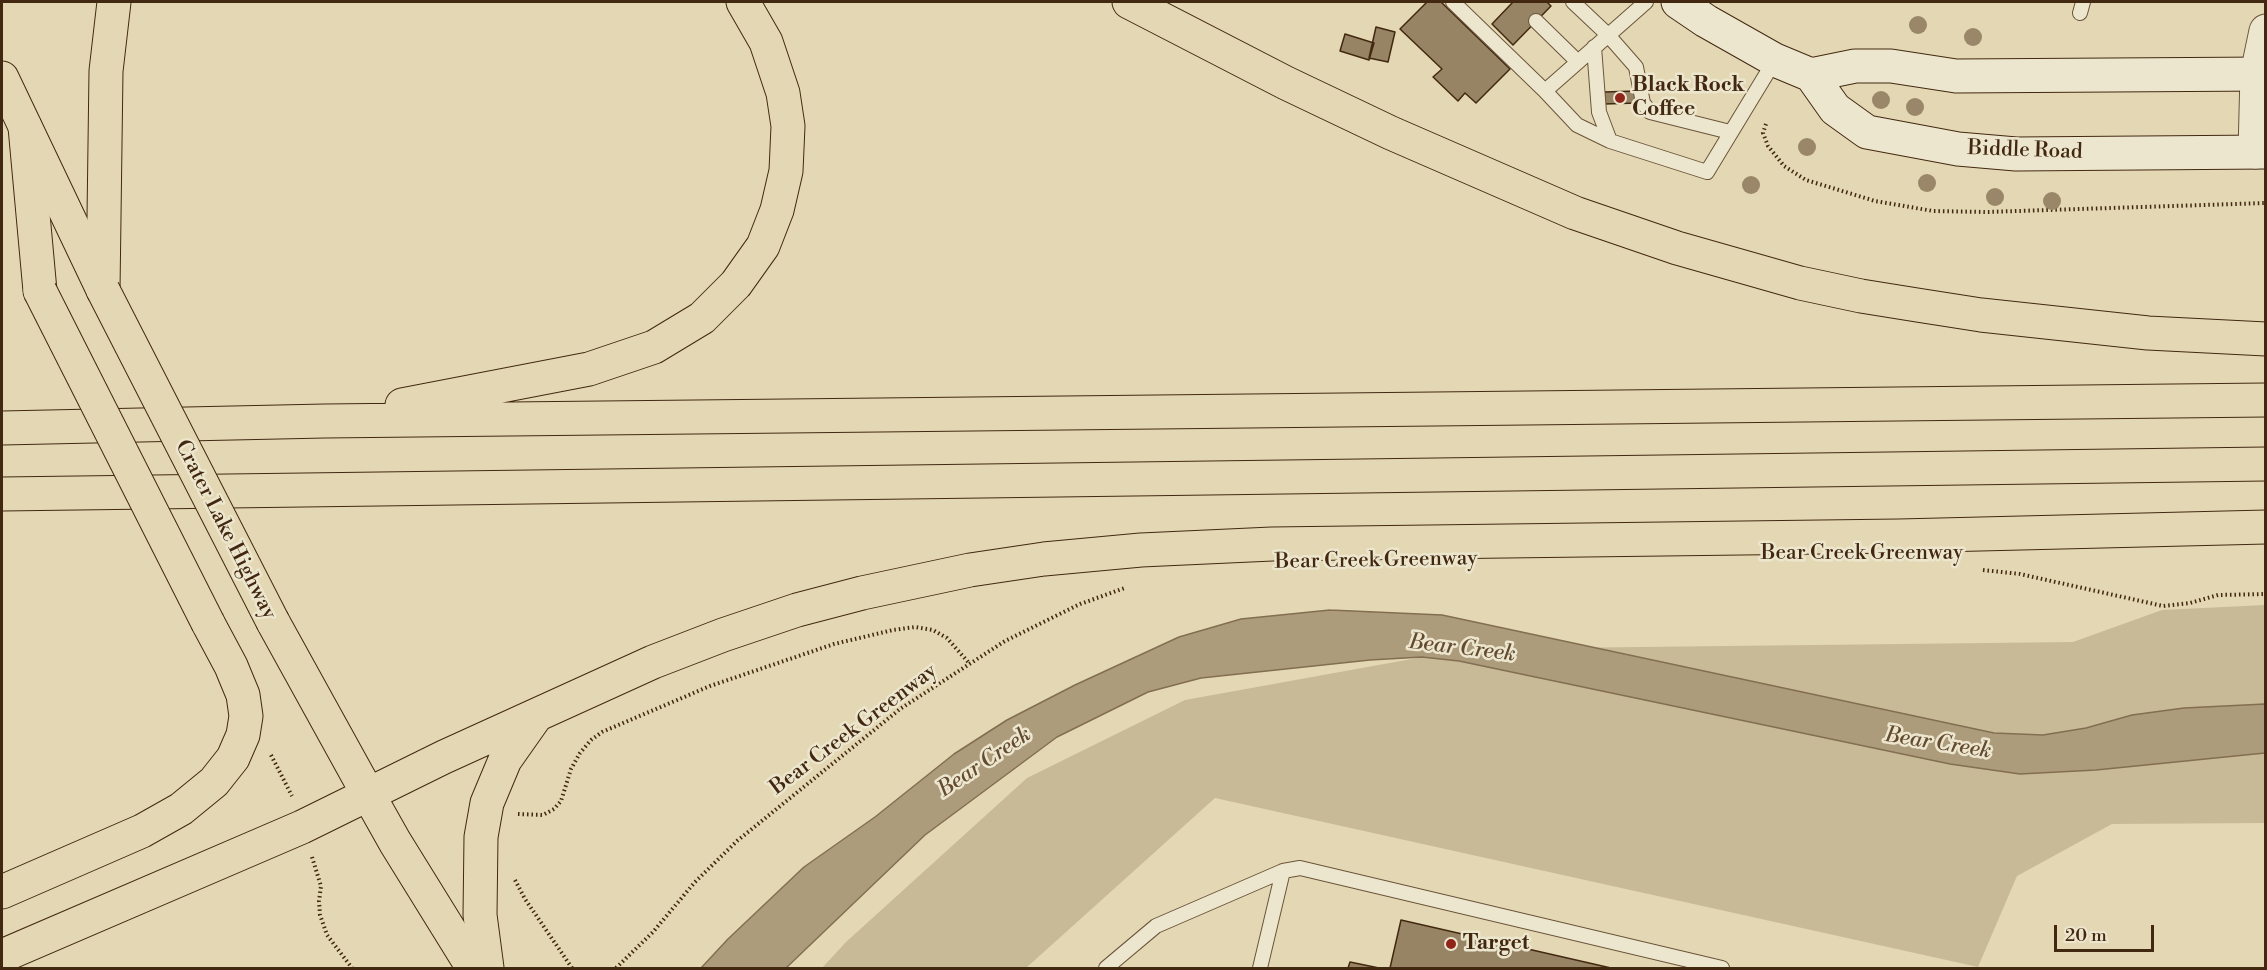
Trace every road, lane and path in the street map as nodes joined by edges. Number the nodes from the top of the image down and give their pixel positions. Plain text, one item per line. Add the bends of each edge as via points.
1 (114, 2) edge
2 (743, 2) edge
3 (1129, 2) edge
4 (1453, 2) edge
5 (1573, 2) edge
6 (1646, 2) edge
7 (1678, 2) edge
8 (1536, 21) dead end
9 (2265, 31) edge
10 (1608, 35) junction
11 (1594, 47) junction
12 (1775, 60) junction
13 (1578, 62) junction
14 (2261, 74) edge
15 (1811, 75) junction
16 (2, 78) edge
17 (1545, 92) junction
18 (1767, 122) dead end
19 (26, 127) junction
20 (1730, 132) junction
21 (1610, 141) junction
22 (2260, 152) edge
23 (2265, 203) edge
24 (103, 290) junction
25 (2265, 339) edge
26 (2265, 400) edge
27 (326, 421) junction
28 (2, 428) edge
29 (2265, 464) edge
30 (2, 494) edge
31 (40, 494) junction
32 (2, 501) edge
33 (2265, 527) edge
34 (1980, 570) dead end
35 (1134, 584) dead end
36 (2265, 594) edge
37 (969, 663) junction
38 (536, 716) junction
39 (271, 755) dead end
40 (290, 789) dead end
41 (368, 794) junction
42 (511, 812) dead end
43 (1283, 871) junction
44 (514, 878) dead end
45 (321, 886) dead end
46 (2, 892) edge
47 (2, 956) edge
48 (352, 969) edge
49 (472, 969) edge
50 (487, 969) edge
51 (572, 969) edge
52 (616, 969) edge
53 (1106, 969) edge
54 (1260, 969) edge
55 (1722, 969) edge

1 - 24 main road via 106,71
2 - 27 main road via 766,42 783,93 788,126 786,171 777,210 763,246 736,284 702,318 654,347 589,369
3 - 25 main road via 1390,133 1575,213 1677,248 1800,283 1981,315 2136,332
4 - 17 lane
5 - 10 lane
6 - 10 lane
7 - 12 main road
8 - 13 lane
9 - 14 main road
10 - 11 lane
10 - 20 lane via 1636,68 1642,103 1650,112
11 - 13 lane
11 - 21 lane via 1599,112
12 - 15 main road
12 - 20 lane
13 - 17 lane
14 - 15 main road via 1956,76 1891,66 1855,66
14 - 22 main road
15 - 22 main road, Biddle Road via 1835,109 1867,132 1917,142 2016,154
16 - 19 main road, Crater Lake Highway
17 - 21 lane via 1577,125
18 - 23 path via 1763,133 1768,146 1784,166 1806,180 1875,201 1932,211 1986,213
19 - 24 main road, Crater Lake Highway
19 - 46 main road, bridge via 40,291 231,666 243,695 246,716 233,758 214,782 181,809 142,831
20 - 21 lane via 1707,172
24 - 41 main road, Crater Lake Highway, bridge via 273,622
26 - 27 main road
27 - 28 main road
29 - 31 main road
30 - 31 main road
31 - 32 main road
33 - 38 main road via 1282,544 1044,559 970,570 797,610 653,662
34 - 36 path, Bear Creek Greenway via 2020,574 2163,606 2218,595
35 - 37 path, Bear Creek Greenway via 1041,622
37 - 42 path via 947,638 933,630 915,627 834,644 710,686 602,732 580,753 554,809 543,815
37 - 52 path, Bear Creek Greenway via 900,709 737,841
38 - 41 main road
38 - 50 main road via 505,760 487,804 481,837 480,915
39 - 40 path
41 - 47 main road via 302,827
41 - 49 main road, Crater Lake Highway
43 - 53 lane via 1156,926
43 - 54 lane
43 - 55 lane via 1300,868
44 - 51 path
45 - 48 path via 320,915 327,935

